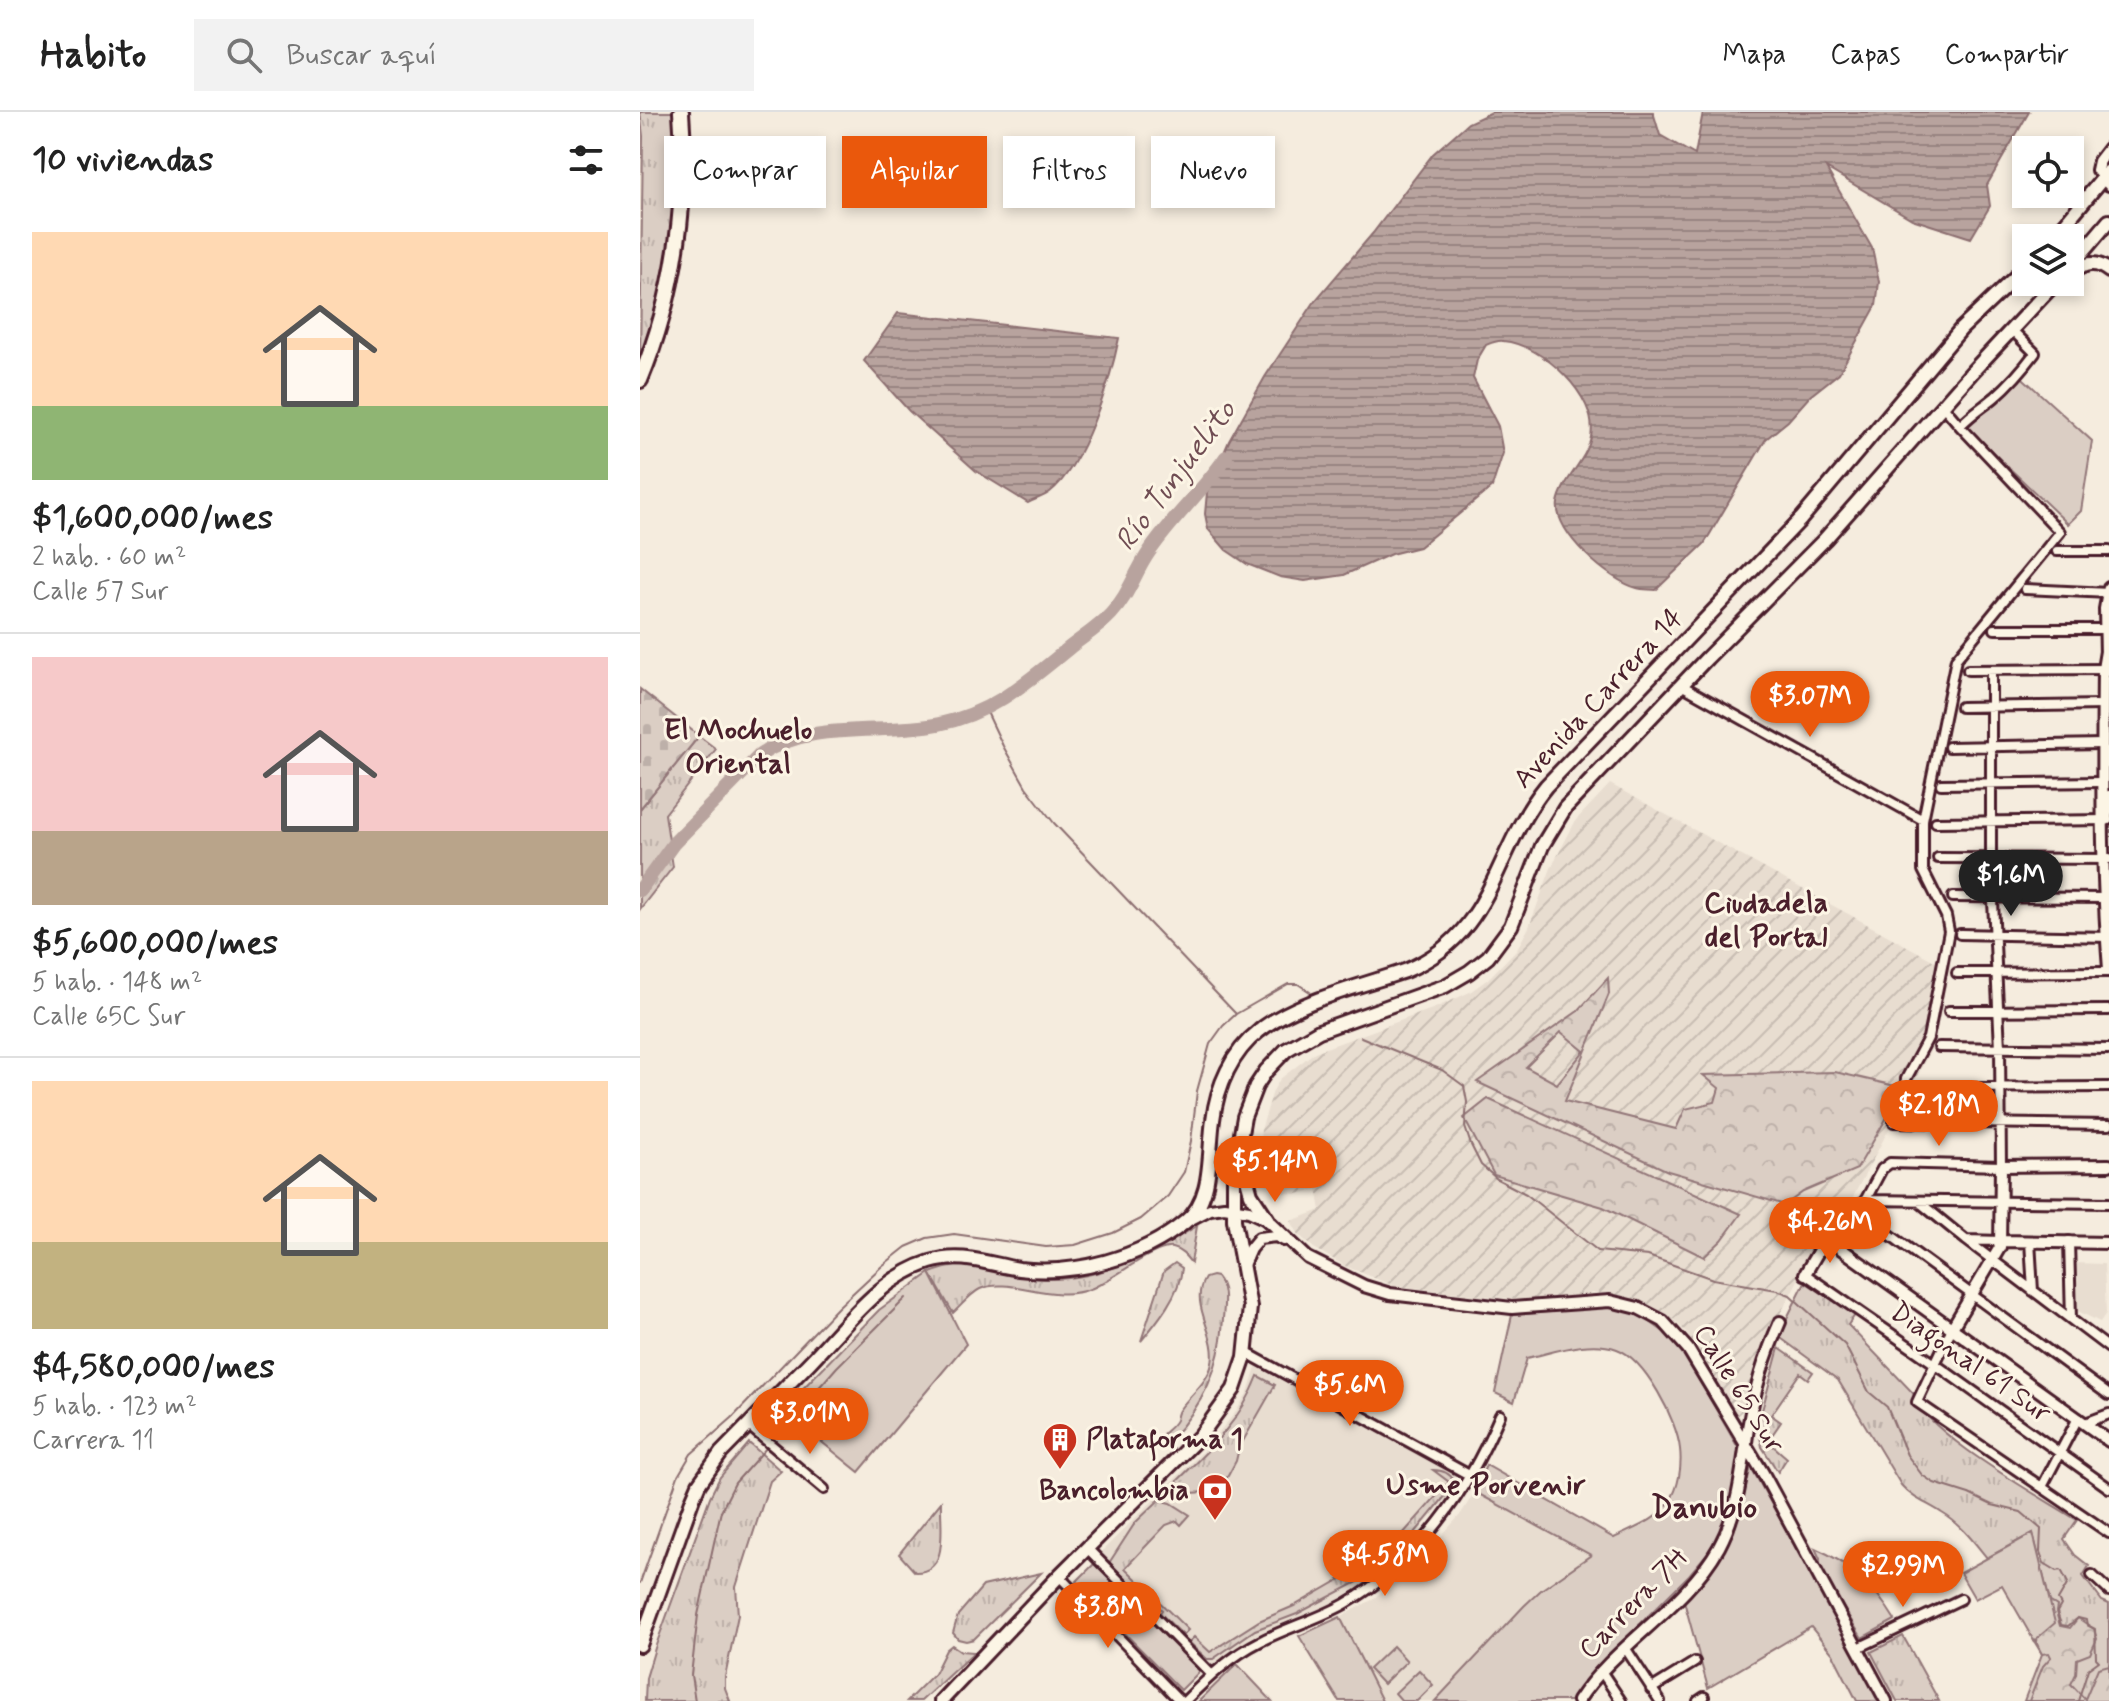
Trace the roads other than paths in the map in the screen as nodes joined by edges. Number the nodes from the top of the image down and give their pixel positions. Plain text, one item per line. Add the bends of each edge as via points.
1 (681, 112) edge
2 (2109, 148) edge
3 (2107, 178) edge
4 (2109, 221) edge
5 (2066, 224) edge
6 (2084, 252) edge
7 (2084, 265) edge
8 (2109, 271) edge
9 (2012, 280) edge
10 (2043, 296) edge
11 (2012, 330) junction
12 (640, 380) edge
13 (1943, 406) junction
14 (1960, 426) junction
15 (2057, 551) dead end
16 (2109, 551) edge
17 (2025, 589) dead end
18 (2108, 591) edge
19 (1995, 629) dead end
20 (2107, 629) edge
21 (1968, 670) dead end
22 (1991, 670) junction
23 (2107, 670) edge
24 (1681, 685) junction
25 (2103, 705) junction
26 (1992, 706) junction
27 (1961, 707) dead end
28 (2102, 744) junction
29 (1991, 746) junction
30 (1949, 747) dead end
31 (2101, 782) junction
32 (1991, 783) junction
33 (1941, 784) dead end
34 (2109, 796) edge
35 (1923, 820) junction
36 (1991, 821) junction
37 (1936, 822) dead end
38 (2105, 822) edge
39 (1938, 858) dead end
40 (1991, 859) junction
41 (2106, 859) edge
42 (1953, 897) dead end
43 (1994, 897) junction
44 (2106, 898) edge
45 (1960, 934) dead end
46 (1996, 934) junction
47 (2108, 937) edge
48 (2109, 971) edge
49 (1957, 973) dead end
50 (1998, 973) junction
51 (1999, 1010) junction
52 (2109, 1010) edge
53 (1949, 1011) dead end
54 (1939, 1047) dead end
55 (2000, 1048) junction
56 (2109, 1049) edge
57 (1906, 1079) dead end
58 (2001, 1087) junction
59 (2109, 1087) edge
60 (1915, 1088) dead end
61 (1894, 1122) dead end
62 (2001, 1123) junction
63 (2109, 1125) edge
64 (1238, 1144) junction
65 (2109, 1165) edge
66 (2001, 1166) junction
67 (1865, 1200) junction
68 (1918, 1201) junction
69 (2001, 1202) junction
70 (2109, 1203) edge
71 (1233, 1207) junction
72 (1268, 1220) junction
73 (1185, 1222) junction
74 (1966, 1240) junction
75 (2001, 1241) junction
76 (2030, 1241) junction
77 (2069, 1241) junction
78 (2109, 1243) edge
79 (1293, 1245) junction
80 (1992, 1260) junction
81 (1243, 1265) junction
82 (1805, 1274) joint
83 (2033, 1291) junction
84 (1972, 1294) junction
85 (2071, 1319) junction
86 (1780, 1322) dead end
87 (1952, 1328) junction
88 (2109, 1348) edge
89 (1245, 1352) junction
90 (1935, 1364) junction
91 (2109, 1395) edge
92 (2109, 1414) edge
93 (1500, 1415) dead end
94 (2081, 1421) junction
95 (749, 1426) junction
96 (2109, 1441) edge
97 (1747, 1446) junction
98 (2059, 1453) junction
99 (1471, 1476) junction
100 (2042, 1487) junction
101 (2109, 1488) edge
102 (824, 1489) dead end
103 (2109, 1533) edge
104 (1087, 1548) junction
105 (2092, 1575) dead end
106 (1059, 1576) junction
107 (2109, 1591) edge
108 (1961, 1599) dead end
109 (641, 1641) edge
110 (1858, 1648) junction
111 (1626, 1649) junction
112 (1695, 1662) dead end
113 (1601, 1671) junction
114 (1212, 1675) junction
115 (1651, 1689) junction
116 (941, 1701) edge
117 (1183, 1701) edge
118 (1578, 1701) edge
119 (1621, 1701) edge
120 (1660, 1701) edge
121 (1886, 1701) edge

1 - 12 highway via 683,176 676,248 660,323
2 - 3 street via 2097,166
3 - 5 main road
4 - 6 main road
7 - 8 main road via 2094,263
9 - 73 main road, Avenida Carrera 14 via 1961,329 1801,519 1546,786 1522,821 1478,912 1452,944 1405,971 1282,1016 1246,1043 1220,1087 1204,1196
10 - 11 main road, Avenida Carrera 14
11 - 13 main road, Avenida Carrera 14
11 - 14 street via 2035,353 2019,375
13 - 14 street
13 - 24 main road, Avenida Carrera 14 via 1825,539
14 - 35 street via 2060,532 1956,659
15 - 16 street
17 - 18 street
18 - 20 street
19 - 20 street
20 - 23 street
21 - 22 street
22 - 23 street
22 - 26 street
23 - 25 street
24 - 35 street
24 - 64 main road, Avenida Carrera 14 via 1557,819 1511,926 1488,957 1445,986 1319,1031 1286,1050 1256,1086
25 - 26 street
25 - 28 street
26 - 27 street
26 - 29 street
28 - 29 street
28 - 31 street
29 - 30 street
29 - 32 street
31 - 32 street
31 - 38 street
32 - 33 street
32 - 36 street
34 - 38 street
35 - 57 street via 1923,870 1949,931 1928,1038
36 - 37 street
36 - 38 street
36 - 40 street
38 - 41 street
39 - 40 street
40 - 41 street
40 - 43 street
41 - 44 street
42 - 43 street
43 - 44 street
43 - 46 street
44 - 47 street
45 - 46 street
46 - 47 street
46 - 50 street
47 - 48 street
48 - 50 street
49 - 50 street
50 - 51 street
51 - 52 street
51 - 53 street
51 - 55 street
54 - 55 street
55 - 56 street
55 - 58 street
58 - 59 street
58 - 60 street
58 - 62 street
61 - 62 street
62 - 63 street
62 - 66 street
64 - 71 main road, Avenida Carrera 14
64 - 72 main road via 1249,1189
65 - 66 street
66 - 67 street via 1890,1163
66 - 69 street
67 - 68 street
67 - 84 street via 1859,1212
68 - 69 street
68 - 74 street
69 - 70 street
69 - 75 street
71 - 72 street, Calle 65 Sur
71 - 73 street via 1210,1209
71 - 81 main road, Avenida Carrera 14
72 - 79 street, Calle 65 Sur
73 - 95 main road via 1123,1256 1066,1270 951,1257 911,1269 877,1292
74 - 75 street
74 - 80 street
75 - 76 street
75 - 80 street
76 - 77 street
76 - 83 street
77 - 78 street
77 - 85 street
79 - 81 street, Calle 65 Sur via 1276,1236 1259,1238
79 - 97 street, Calle 65 Sur via 1317,1264 1401,1296 1512,1308 1610,1301 1638,1308 1680,1337
80 - 83 street
80 - 84 street
81 - 89 main road, Avenida Carrera 14 via 1250,1307
82 - 87 street via 1826,1238
82 - 90 street, Diagonal 61 Sur
83 - 85 street
84 - 87 street
84 - 91 street
85 - 88 street
86 - 97 street, Carrera 7H
87 - 90 street
87 - 94 street
89 - 99 street
89 - 104 main road, Avenida Carrera 14 via 1234,1389 1214,1420
90 - 98 street, Diagonal 61 Sur
90 - 100 street via 1917,1402
92 - 94 street
93 - 99 street
94 - 96 street
94 - 98 street
95 - 102 street
95 - 109 main road via 699,1484
97 - 110 street, Calle 65 Sur
97 - 111 street, Carrera 7H via 1732,1518 1716,1552
98 - 100 street
98 - 101 street, Diagonal 61 Sur
99 - 114 street via 1432,1531 1386,1577 1337,1608 1252,1646
100 - 103 street
104 - 106 main road, Avenida Carrera 14
104 - 114 street
105 - 107 street
106 - 116 main road, Avenida Carrera 14
106 - 117 street
108 - 110 street
110 - 121 street, Calle 65 Sur
111 - 113 street, Carrera 7H
111 - 115 street
112 - 115 street
113 - 118 street, Carrera 7H
113 - 119 street
114 - 117 street
115 - 120 street

